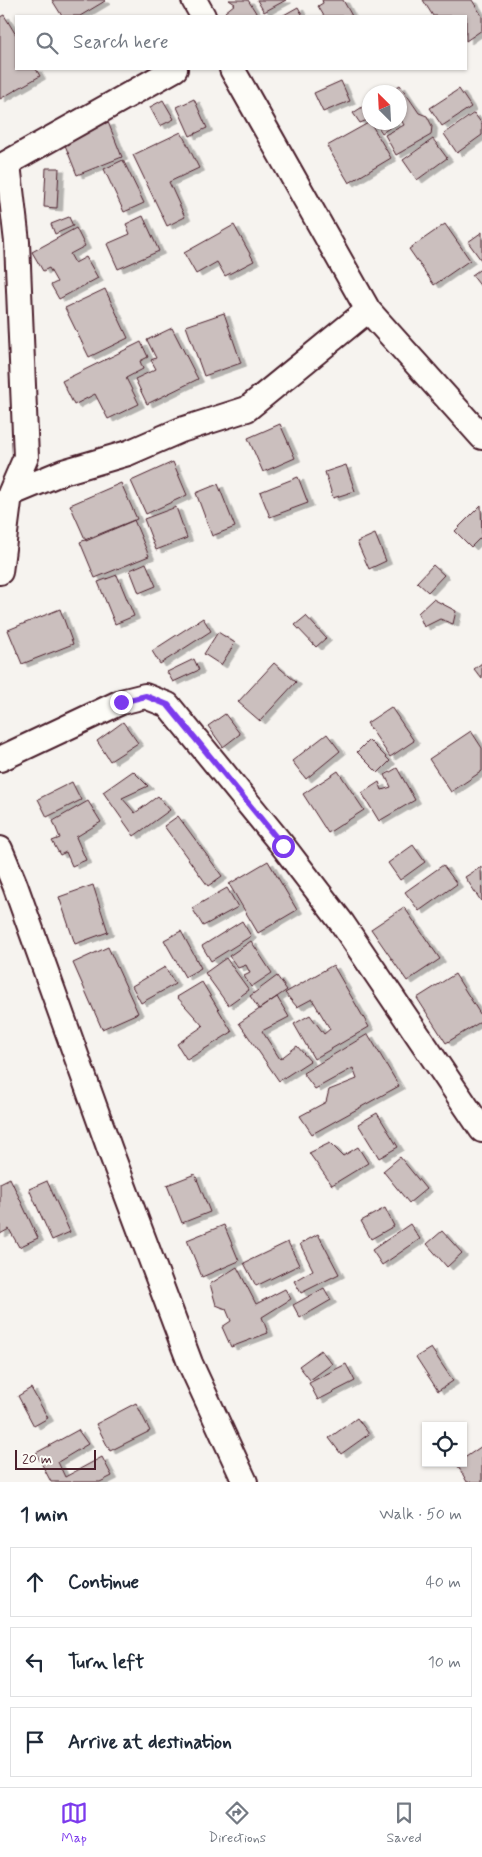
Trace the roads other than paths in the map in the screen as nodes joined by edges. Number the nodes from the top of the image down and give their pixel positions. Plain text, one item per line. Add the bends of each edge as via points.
1 (194, 0) edge
2 (202, 15) edge
3 (173, 70) edge
4 (233, 70) edge
5 (4, 166) edge
6 (368, 310) junction
7 (482, 438) edge
8 (10, 494) junction
9 (0, 572) edge
10 (0, 760) edge
11 (0, 848) edge
12 (482, 1130) edge
13 (245, 1482) edge

1 - 2 street
3 - 5 street
4 - 6 street
5 - 8 street via 17,242 26,457
6 - 7 street
6 - 8 street via 247,409 182,430 128,454 63,472
8 - 9 street
10 - 12 street via 121,702 146,696 168,705 342,923
11 - 13 street via 190,1362

